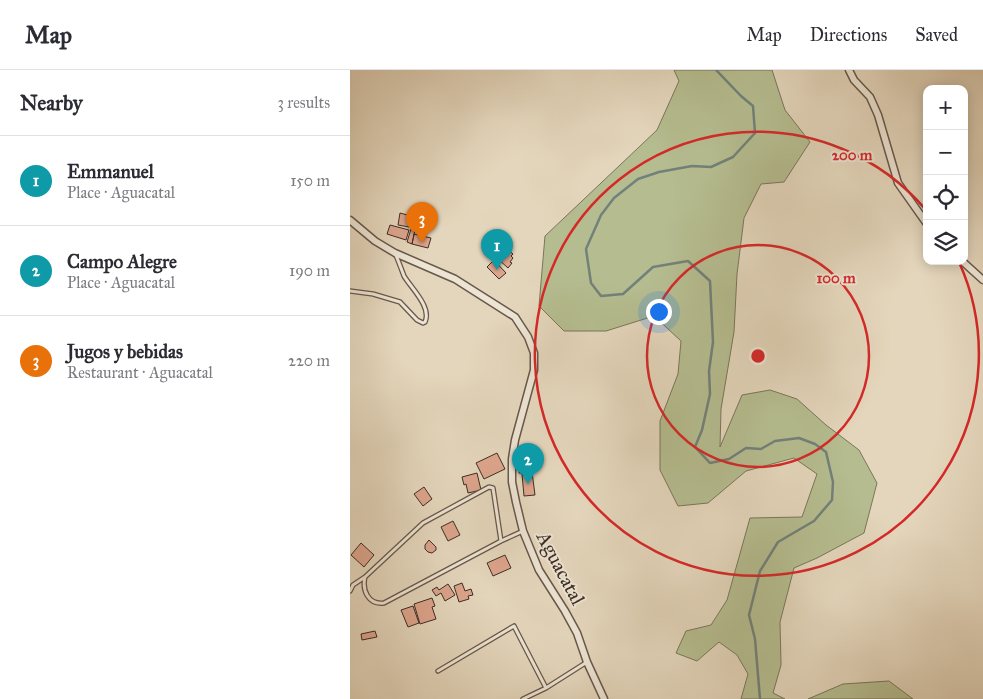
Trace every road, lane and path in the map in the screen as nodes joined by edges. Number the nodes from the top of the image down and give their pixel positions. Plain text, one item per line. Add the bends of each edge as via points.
1 (849, 70) edge
2 (350, 220) edge
3 (924, 220) edge
4 (395, 253) junction
5 (966, 265) edge
6 (983, 280) edge
7 (350, 291) edge
8 (523, 531) junction
9 (501, 541) junction
10 (365, 577) junction
11 (350, 592) edge
12 (587, 662) junction
13 (438, 671) dead end
14 (546, 688) junction
15 (523, 699) edge
16 (604, 699) edge

1 - 3 street via 870,97 878,115 898,183
2 - 4 street, Aguacatal
4 - 7 lane via 405,277 422,300 427,318 423,324 400,302
4 - 8 street, Aguacatal via 455,278 515,317 528,337 534,353 534,370 515,440 512,470
5 - 6 street
8 - 9 lane
8 - 12 street, Aguacatal via 538,570 577,632
9 - 10 lane via 384,603 368,598
9 - 10 lane via 493,488 489,488 423,523
10 - 11 lane
12 - 14 lane
12 - 16 street, Aguacatal
13 - 14 lane via 514,626
14 - 15 lane

